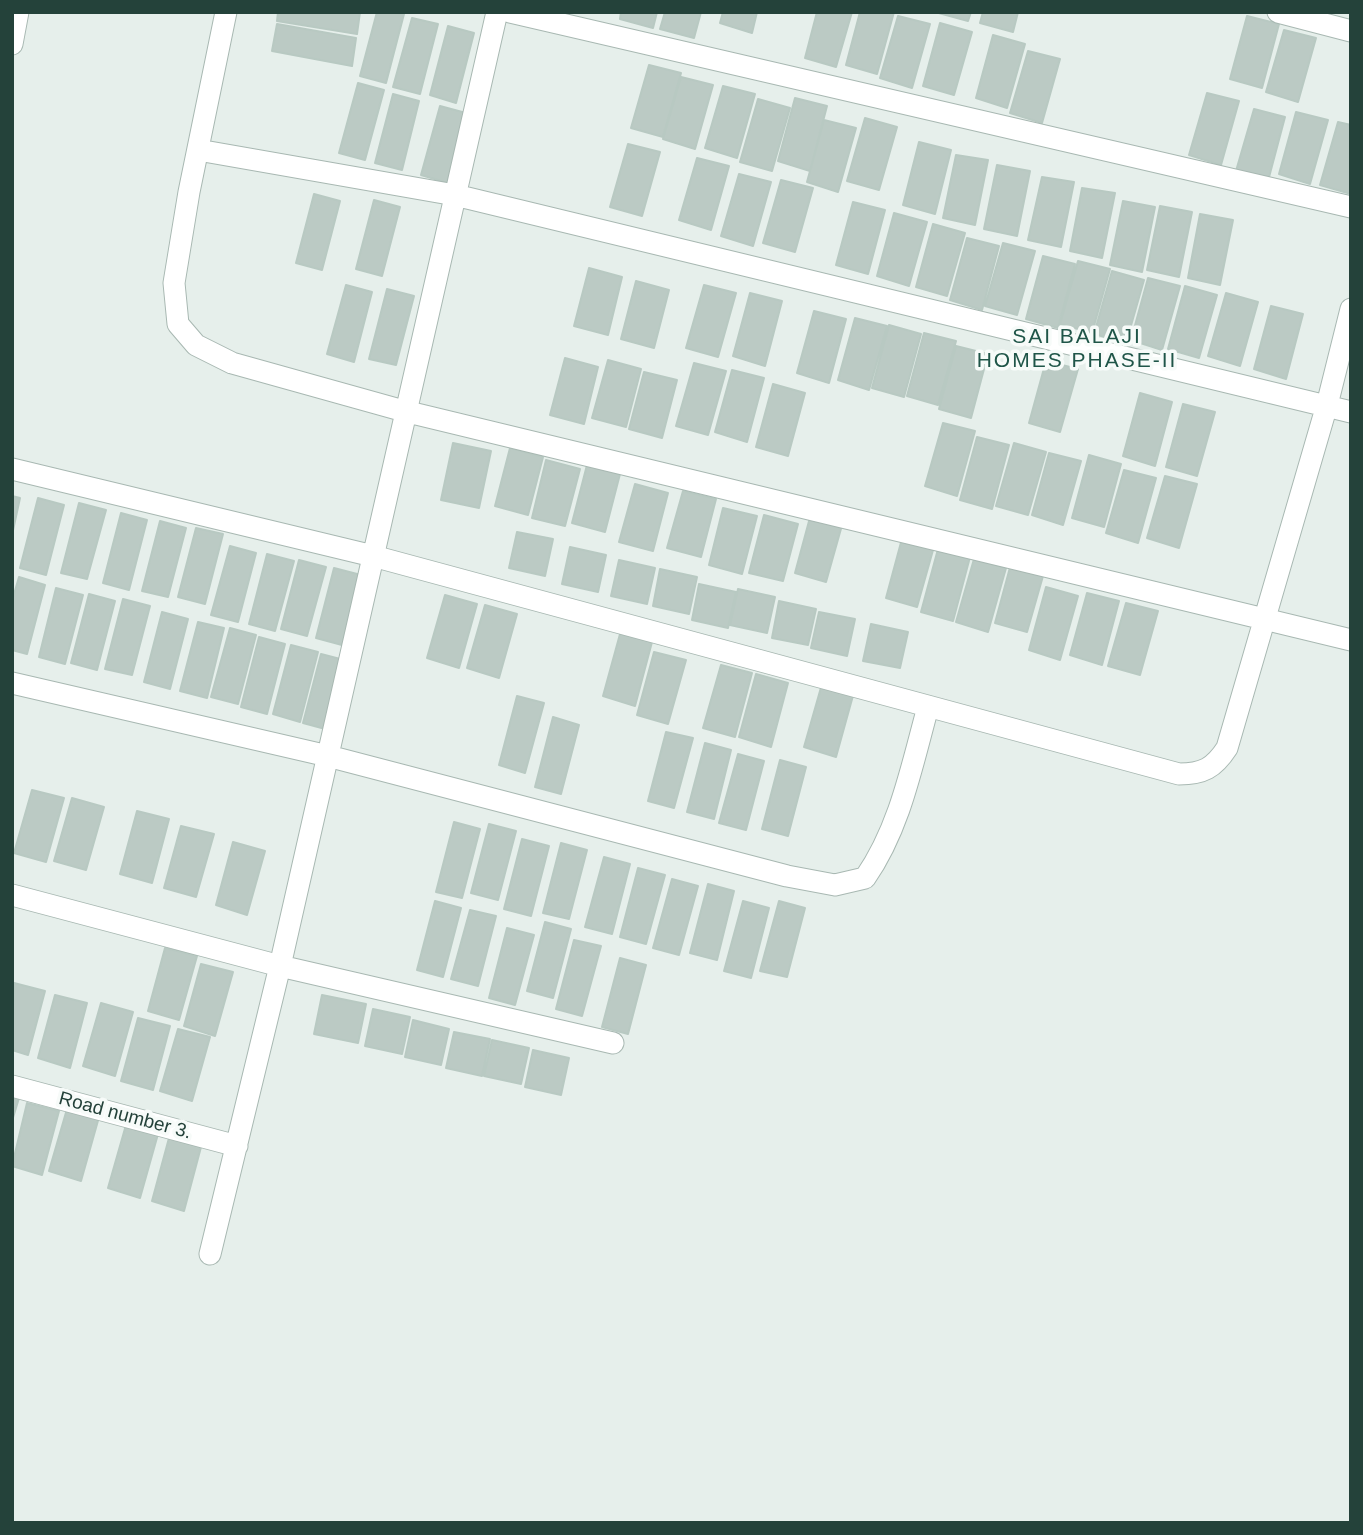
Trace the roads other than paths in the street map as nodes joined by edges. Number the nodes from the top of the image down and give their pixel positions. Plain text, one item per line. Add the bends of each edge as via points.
1 (18, 12) edge
2 (226, 12) edge
3 (497, 12) edge
4 (510, 12) edge
5 (1278, 12) edge
6 (1351, 31) edge
7 (12, 44) edge
8 (198, 150) junction
9 (455, 195) junction
10 (1351, 207) edge
11 (1351, 309) edge
12 (1327, 405) junction
13 (404, 411) junction
14 (1351, 412) edge
15 (12, 469) edge
16 (373, 556) junction
17 (1265, 620) junction
18 (1351, 640) edge
19 (12, 683) edge
20 (928, 707) junction
21 (328, 756) junction
22 (12, 895) edge
23 (280, 966) junction
24 (613, 1043) dead end
25 (12, 1086) edge
26 (237, 1146) junction
27 (211, 1254) dead end

1 - 7 street
2 - 8 street
3 - 9 street
4 - 10 street
5 - 6 street
8 - 9 street
8 - 13 street via 174,283 177,324 196,345 232,363
9 - 12 street
9 - 13 street
11 - 12 street
12 - 14 street
12 - 17 street
13 - 16 street
13 - 17 street
15 - 16 street
16 - 20 street
16 - 21 street
17 - 18 street
17 - 20 street via 1227,748 1217,763 1199,774 1179,774
19 - 21 street
20 - 21 street via 881,854 865,878 835,885
21 - 23 street
22 - 23 street
23 - 24 street
23 - 26 street
25 - 26 street, Road number 3.
26 - 27 street

